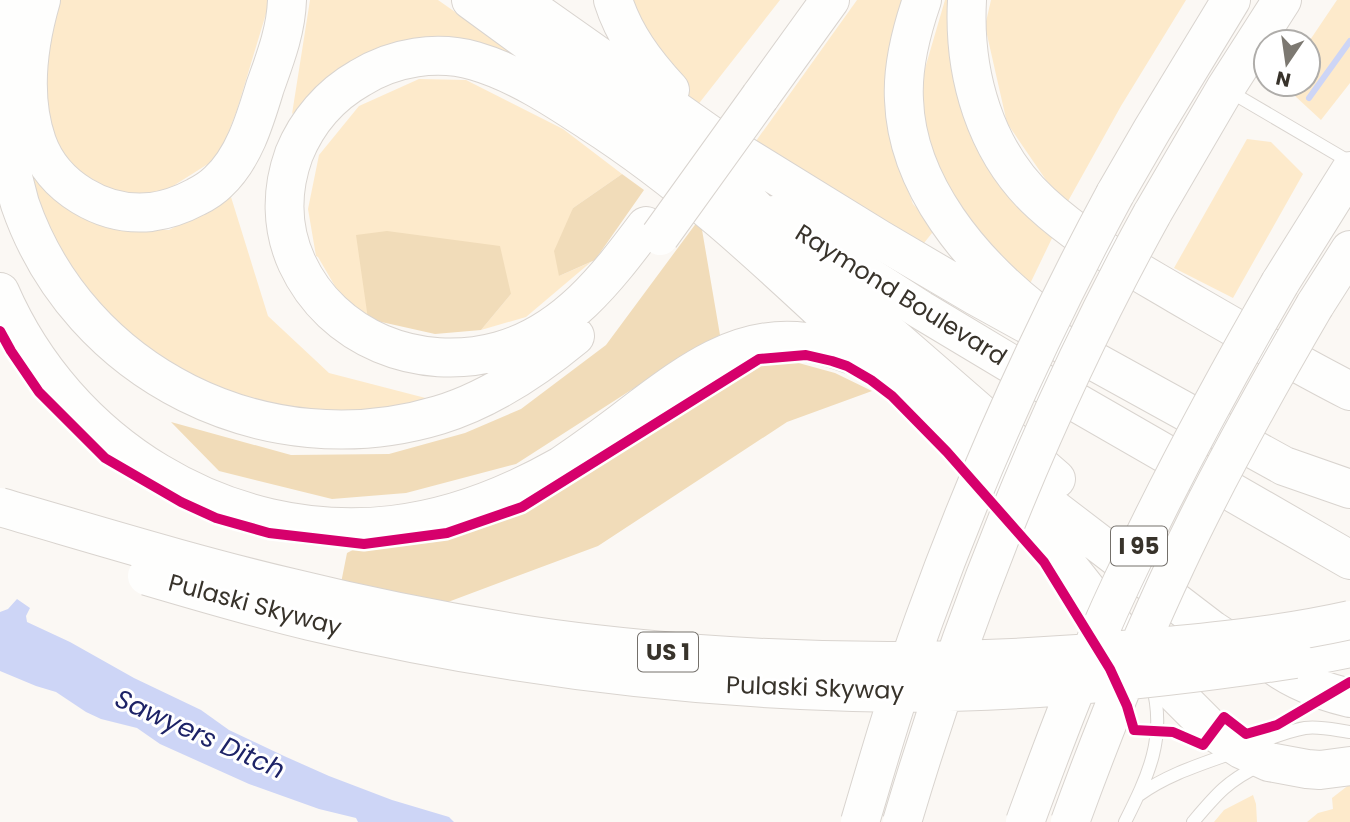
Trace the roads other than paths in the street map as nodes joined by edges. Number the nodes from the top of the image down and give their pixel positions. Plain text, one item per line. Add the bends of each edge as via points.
1 (11, 0) edge
2 (41, 0) edge
3 (287, 0) edge
4 (471, 0) edge
5 (519, 0) edge
6 (612, 0) edge
7 (808, 0) edge
8 (830, 0) edge
9 (922, 0) edge
10 (967, 0) edge
11 (1231, 0) edge
12 (1282, 0) edge
13 (281, 40) junction
14 (1226, 89) junction
15 (752, 92) junction
16 (712, 136) junction
17 (1350, 162) edge
18 (1350, 171) edge
19 (744, 197) junction
20 (653, 231) junction
21 (1350, 250) edge
22 (0, 292) edge
23 (540, 362) junction
24 (883, 368) junction
25 (1107, 368) junction
26 (1350, 391) edge
27 (950, 429) junction
28 (1284, 466) junction
29 (1350, 489) edge
30 (1350, 502) edge
31 (0, 507) edge
32 (0, 534) edge
33 (1350, 560) edge
34 (1350, 620) edge
35 (1350, 648) edge
36 (1143, 661) junction
37 (1287, 665) junction
38 (1350, 668) edge
39 (1350, 698) edge
40 (1350, 732) edge
41 (1255, 756) junction
42 (1350, 766) edge
43 (1139, 795) junction
44 (860, 822) edge
45 (902, 822) edge
46 (1025, 822) edge
47 (1070, 822) edge
48 (1125, 822) edge
49 (1194, 822) edge

1 - 23 main road via 1,102 19,203 47,261 71,297 97,328 144,368 179,390 259,420 349,430 441,415 484,398
2 - 13 main road via 28,73 38,144 53,172 67,186 98,204 133,212 170,208 219,182 247,139
3 - 13 main road
4 - 19 main road, Raymond Boulevard
5 - 16 main road, Raymond Boulevard
6 - 16 main road via 642,58
7 - 15 main road
8 - 15 main road
9 - 25 main road via 906,64 904,100 914,155 931,195 968,246 1004,284
10 - 26 main road via 968,54 981,107 1004,158 1041,204 1111,255
11 - 44 main road, bridge via 1115,194 1007,413 924,620
12 - 14 main road
13 - 23 main road via 276,104 260,189 261,222 274,270 302,314 341,351 397,376 457,381 510,373
14 - 17 lane
14 - 45 main road, bridge via 1152,214 1046,425 964,633
15 - 20 main road
16 - 25 main road, Raymond Boulevard via 878,239
18 - 46 main road, I 95, bridge via 1280,283 1189,446 1121,583
19 - 33 main road, Raymond Boulevard via 1000,358
19 - 37 main road via 817,271 975,410 1264,659
20 - 23 main road via 633,273 604,309
20 - 24 main road via 592,293 551,326 499,351 441,357 386,346 352,329 326,307 294,255 285,205 299,144 313,120 340,91 371,71 406,60 442,56 475,61 520,79 654,166 750,244
21 - 47 main road, I 95, bridge via 1240,438 1177,562 1115,703
22 - 24 main road via 32,353 63,394 132,455 175,483 223,504 317,525 366,527 418,521 494,499 561,466 702,365 748,346 812,343
24 - 27 main road
25 - 28 main road, Raymond Boulevard
27 - 36 main road via 1050,543
27 - 37 main road via 1212,630 1260,661
28 - 29 main road
28 - 30 main road, Raymond Boulevard
31 - 34 main road, Pulaski Skyway / US 1, bridge via 291,588 517,634 636,649 753,658 987,660 1217,641
32 - 37 main road, Pulaski Skyway / US 1, bridge via 308,621 465,653 620,676 778,689 929,692 1111,682
35 - 37 main road, Pulaski Skyway / US 1
36 - 41 main road via 1202,721
36 - 43 lane via 1155,696 1158,730
37 - 38 main road
37 - 39 main road via 1308,685
40 - 41 lane via 1306,728 1286,733
41 - 42 main road via 1307,769
41 - 43 lane via 1160,781
41 - 49 lane via 1245,772 1228,783
43 - 48 lane

